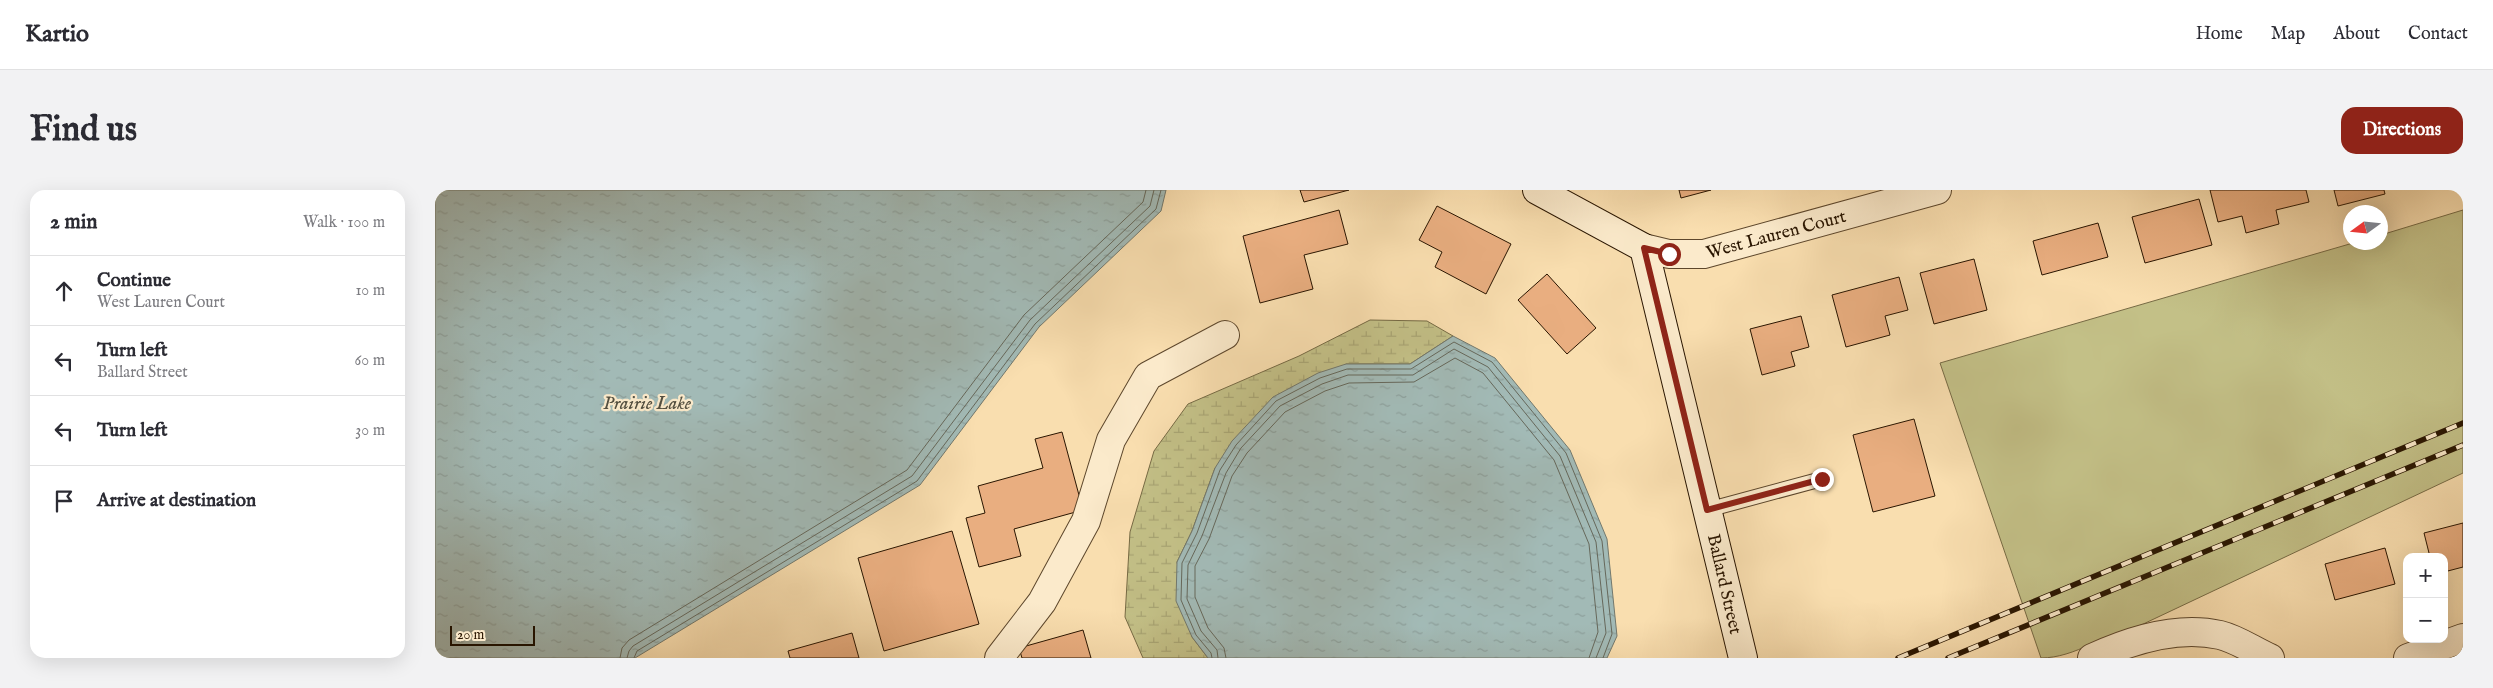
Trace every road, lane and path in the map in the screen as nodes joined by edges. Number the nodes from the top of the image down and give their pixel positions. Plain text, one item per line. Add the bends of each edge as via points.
1 (1537, 190) edge
2 (1937, 190) edge
3 (1644, 248) junction
4 (1225, 335) dead end
5 (1822, 479) dead end
6 (1707, 510) junction
7 (2463, 638) edge
8 (999, 658) edge
9 (1743, 658) edge
10 (2092, 658) edge
11 (2270, 658) edge
12 (2408, 658) edge

1 - 3 street, West Lauren Court
2 - 3 street, West Lauren Court via 1704,254 1669,254
3 - 6 street, Ballard Street
4 - 8 street via 1148,376 1111,440 1086,522 1042,602
5 - 6 lane
6 - 9 street, Ballard Street
7 - 12 street
10 - 11 street via 2123,644 2180,631 2221,635

